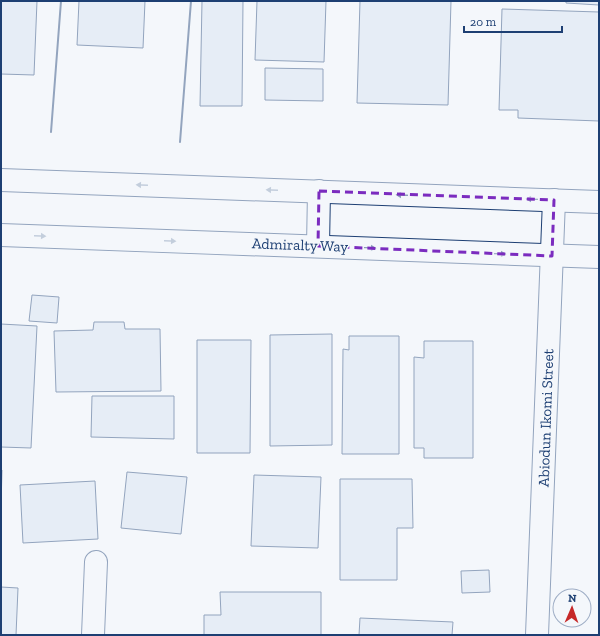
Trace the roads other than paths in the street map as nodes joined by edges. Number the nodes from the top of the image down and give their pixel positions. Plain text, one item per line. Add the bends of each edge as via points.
1 (1, 180) edge
2 (319, 192) junction
3 (554, 200) junction
4 (599, 202) edge
5 (1, 235) edge
6 (318, 246) junction
7 (552, 256) junction
8 (599, 257) edge
9 (96, 562) dead end
10 (93, 635) edge
11 (537, 635) edge

2 -> 1 main road
3 -> 2 main road
2 - 6 main road
3 - 4 main road
3 - 7 main road, Abiodun Ikomi Street
5 -> 6 main road, Admiralty Way
6 -> 7 main road, Admiralty Way
7 - 8 main road, Admiralty Way
7 - 11 main road, Abiodun Ikomi Street
9 - 10 main road

